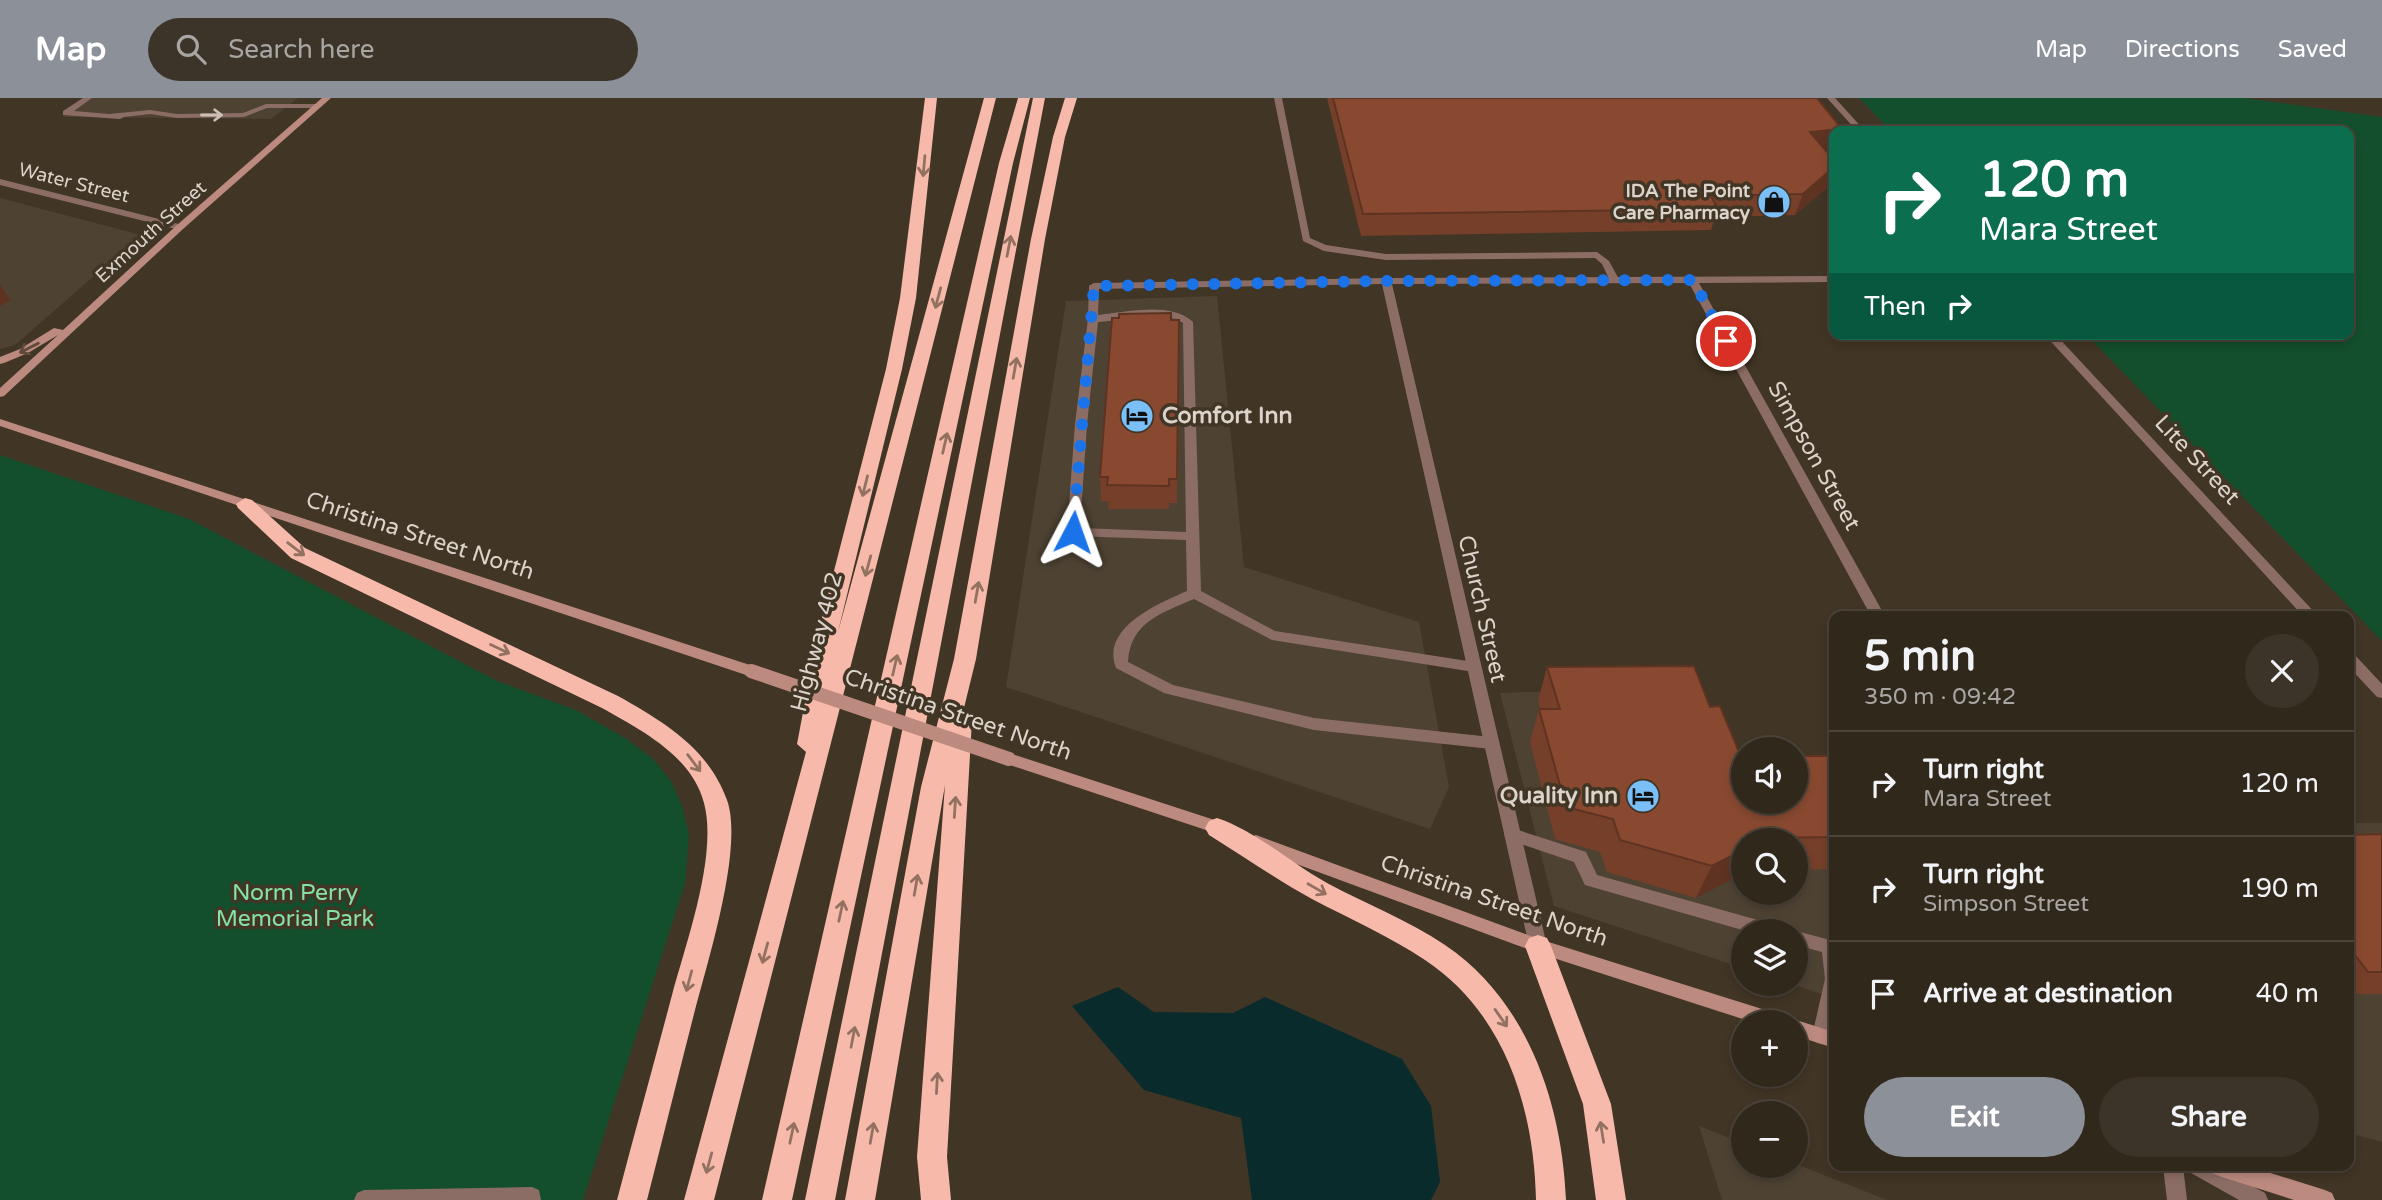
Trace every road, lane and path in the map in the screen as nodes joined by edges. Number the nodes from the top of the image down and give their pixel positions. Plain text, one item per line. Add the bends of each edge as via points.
1 (88, 98) edge
2 (327, 98) edge
3 (931, 98) edge
4 (990, 98) edge
5 (1024, 98) edge
6 (1039, 98) edge
7 (1056, 98) edge
8 (1071, 98) edge
9 (1278, 98) edge
10 (1831, 98) edge
11 (267, 102) edge
12 (318, 106) junction
13 (1856, 126) edge
14 (0, 182) edge
15 (180, 227) junction
16 (1038, 239) junction
17 (1829, 279) edge
18 (1693, 280) junction
19 (1386, 281) junction
20 (1615, 281) junction
21 (97, 304) junction
22 (1093, 318) junction
23 (2055, 340) edge
24 (0, 361) edge
25 (0, 394) edge
26 (0, 422) edge
27 (245, 504) junction
28 (1193, 536) junction
29 (1194, 593) junction
30 (1875, 611) edge
31 (2306, 611) edge
32 (965, 659) junction
33 (2354, 663) edge
34 (1474, 667) junction
35 (2382, 693) edge
36 (1492, 743) junction
37 (1217, 828) junction
38 (1513, 834) junction
39 (783, 887) junction
40 (1731, 919) edge
41 (1808, 941) edge
42 (1538, 946) junction
43 (1829, 947) edge
44 (1740, 1010) edge
45 (1829, 1017) edge
46 (1808, 1032) edge
47 (1827, 1038) edge
48 (2174, 1171) edge
49 (2207, 1171) edge
50 (2235, 1171) edge
51 (363, 1200) edge
52 (531, 1200) edge
53 (632, 1200) edge
54 (699, 1200) edge
55 (777, 1200) edge
56 (820, 1200) edge
57 (860, 1200) edge
58 (936, 1200) edge
59 (1551, 1200) edge
60 (1611, 1200) edge
61 (2177, 1200) edge
62 (2258, 1200) edge
63 (2325, 1200) edge

1 -> 11 street via 66,113 244,115
2 - 12 main road, Exmouth Street
3 -> 39 highway via 908,298 828,633
4 -> 39 highway, Highway 402
55 -> 5 highway
56 -> 6 highway
7 - 16 highway
8 - 16 highway
9 - 20 street via 1301,222 1306,239 1315,244 1386,257 1597,255
10 - 13 street
11 - 12 street
12 - 15 main road, Exmouth Street
14 - 15 street, Water Street
15 - 21 main road, Exmouth Street
32 -> 16 highway
17 - 18 street
18 - 20 street
18 - 30 street, Simpson Street
19 - 20 street
19 - 22 street via 1094,286
19 - 34 street, Church Street
21 -> 24 main road via 38,343
21 - 25 main road, Exmouth Street
22 - 28 street via 1161,314 1183,316 1188,322
22 - 28 street via 1073,532
23 - 31 street, Lite Street
26 - 27 main road, Christina Street North
27 - 37 main road, Christina Street North, bridge
27 -> 53 highway via 298,553 651,725 693,759 708,782 719,826 713,890
28 - 29 street
29 - 34 street via 1272,635
29 - 36 street via 1135,621 1125,638 1121,664 1169,689 1314,724
57 -> 32 highway via 933,787
58 -> 32 highway via 933,1144
33 - 35 street
34 - 36 street, Church Street
36 - 38 street, Church Street
37 - 42 main road, Christina Street North
37 -> 59 highway via 1315,888 1408,936 1451,964 1484,994 1508,1029 1542,1118
38 - 40 street via 1580,857 1591,880
38 - 42 street, Church Street
39 -> 54 highway, Highway 402
41 - 43 street
42 - 44 main road, Christina Street North
60 -> 42 highway via 1597,1104
45 - 47 street
46 - 47 main road
48 - 61 street
49 - 62 street
50 - 63 main road
51 - 52 street via 532,1196

